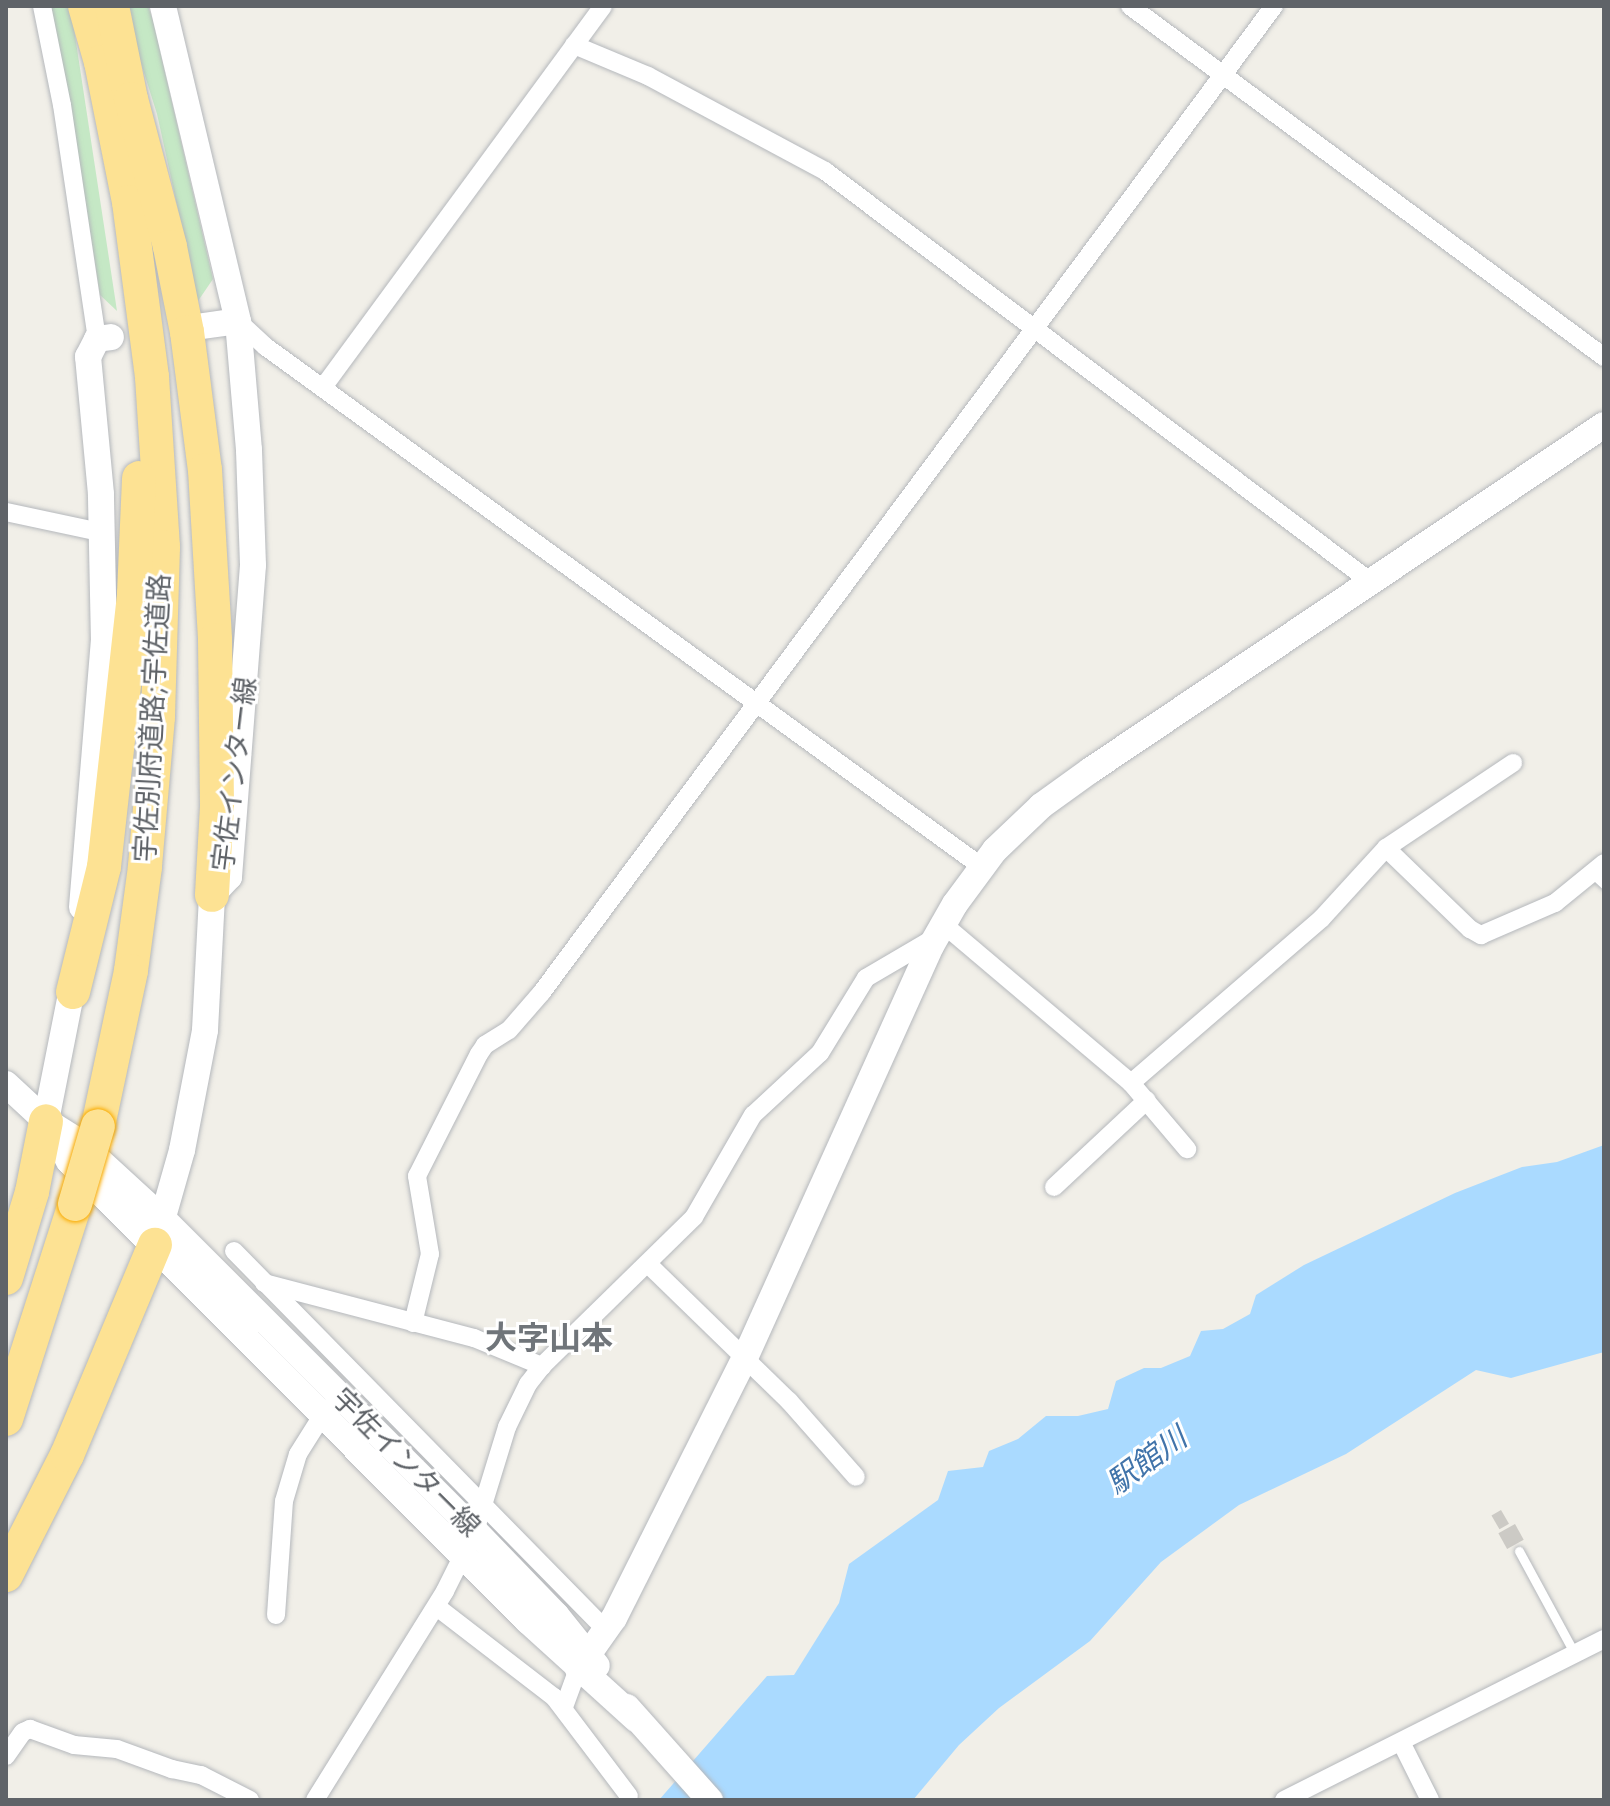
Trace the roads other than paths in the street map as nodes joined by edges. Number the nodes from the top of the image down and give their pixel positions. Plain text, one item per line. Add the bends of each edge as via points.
1 (42, 6) edge
2 (85, 6) edge
3 (112, 6) edge
4 (163, 6) edge
5 (603, 6) edge
6 (1130, 6) edge
7 (1274, 6) edge
8 (574, 45) junction
9 (1223, 75) junction
10 (142, 300) junction
11 (238, 321) junction
12 (203, 326) dead end
13 (1035, 328) junction
14 (104, 338) joint
15 (1604, 357) edge
16 (324, 386) junction
17 (1604, 425) edge
18 (6, 512) edge
19 (100, 532) junction
20 (1371, 582) junction
21 (758, 701) junction
22 (1513, 763) dead end
23 (1386, 848) junction
24 (982, 867) junction
25 (1600, 873) edge
26 (212, 895) junction
27 (939, 931) junction
28 (73, 992) junction
29 (1131, 1083) junction
30 (6, 1084) edge
31 (1147, 1100) junction
32 (46, 1121) junction
33 (1187, 1149) dead end
34 (1054, 1187) dead end
35 (159, 1232) junction
36 (234, 1251) dead end
37 (648, 1264) junction
38 (6, 1278) edge
39 (264, 1283) junction
40 (413, 1323) junction
41 (744, 1360) junction
42 (542, 1366) junction
43 (340, 1395) junction
44 (6, 1419) edge
45 (856, 1477) dead end
46 (482, 1503) junction
47 (475, 1531) junction
48 (1519, 1551) dead end
49 (463, 1555) junction
50 (6, 1575) edge
51 (437, 1607) junction
52 (276, 1615) dead end
53 (606, 1630) junction
54 (1604, 1639) edge
55 (1575, 1654) junction
56 (583, 1661) junction
57 (564, 1707) junction
58 (1401, 1742) junction
59 (6, 1756) edge
60 (629, 1796) dead end
61 (250, 1800) edge
62 (315, 1800) edge
63 (710, 1800) edge
64 (1284, 1800) edge
65 (1430, 1800) edge

1 - 14 street
2 - 10 highway, 宇佐別府道路;宇佐道路 via 126,186
3 - 26 highway via 170,247 202,444 214,611 217,807
4 - 11 main road, 宇佐インター線
5 - 8 street
6 - 9 street
7 - 9 street
8 - 13 street via 648,76 807,160
8 - 16 street
9 - 13 street
9 - 15 street
10 - 28 highway via 132,344 139,484 129,650 104,867
10 - 44 highway, 宇佐別府道路;宇佐道路, bridge via 163,547 158,717 131,971 98,1126
11 - 12 main road
11 - 16 street
11 - 26 main road, 宇佐インター線 via 253,565 229,877
13 - 20 street
13 - 21 street
14 - 19 main road via 88,357
16 - 21 street
17 - 20 main road
18 - 19 street
19 - 28 main road via 104,642
20 - 24 main road via 1057,794 1011,833
21 - 24 street
21 - 40 street via 532,1005 479,1054 417,1176 430,1254
22 - 23 street
23 - 25 street via 1481,935 1555,903
23 - 29 street via 1322,918
24 - 27 main road
26 - 35 main road, 宇佐インター線 via 205,1030 182,1150
27 - 29 street
27 - 37 street via 860,985 826,1046 761,1104 694,1217
27 - 41 main road
28 - 32 main road
29 - 31 street
30 - 32 main road, 宇佐インター線
31 - 33 street
31 - 34 street
32 - 35 main road, 宇佐インター線 via 69,1161
32 - 38 highway
35 - 43 main road, 宇佐インター線
35 - 50 highway via 67,1455
36 - 39 street
37 - 41 street
37 - 42 street
39 - 40 street
39 - 43 street
40 - 42 street via 474,1338
41 - 45 street
41 - 53 main road
42 - 46 street via 517,1402
43 - 46 street
43 - 47 main road, 宇佐インター線
43 - 49 main road, 宇佐インター線
43 - 52 street via 298,1454 284,1501
46 - 47 street
46 - 53 street
47 - 49 street
47 - 56 main road, 宇佐インター線
48 - 55 lane
49 - 51 street
49 - 56 main road, 宇佐インター線
51 - 57 street
51 - 62 street
53 - 56 main road
54 - 55 street
55 - 58 street
56 - 57 street
56 - 63 main road, 宇佐インター線
57 - 60 street
58 - 64 street
58 - 65 street
59 - 61 street via 30,1729 74,1745 117,1749 201,1775

